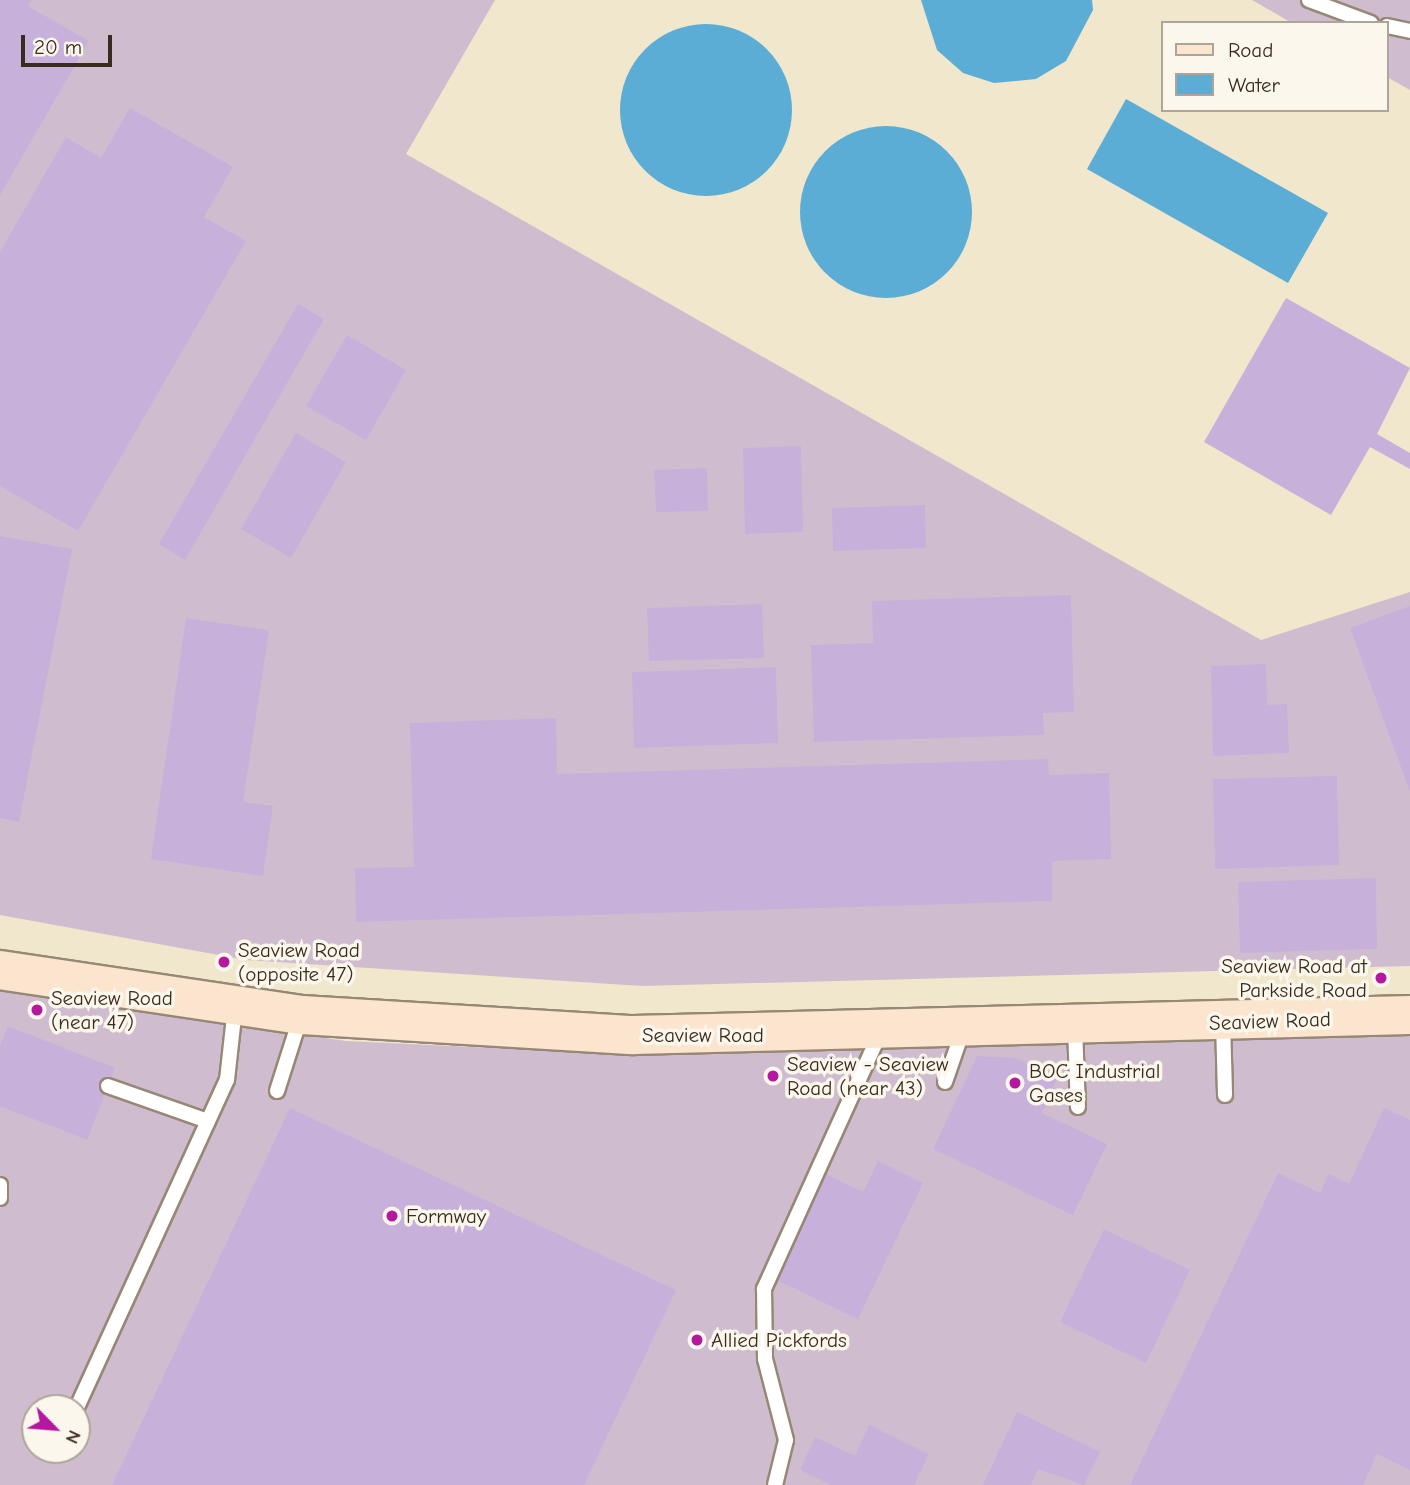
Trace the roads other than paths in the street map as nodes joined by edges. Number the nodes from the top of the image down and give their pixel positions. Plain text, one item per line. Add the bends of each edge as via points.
1 (1309, 0) edge
2 (1366, 21) edge
3 (1389, 26) edge
4 (1410, 31) edge
5 (0, 970) edge
6 (236, 1008) junction
7 (302, 1015) junction
8 (1410, 1015) edge
9 (1223, 1022) junction
10 (1075, 1027) junction
11 (963, 1030) junction
12 (880, 1032) junction
13 (945, 1082) dead end
14 (108, 1086) dead end
15 (276, 1091) dead end
16 (1225, 1095) dead end
17 (1078, 1107) dead end
18 (208, 1121) junction
19 (0, 1185) edge
20 (0, 1198) edge
21 (83, 1394) edge
22 (775, 1485) edge

1 - 2 lane
3 - 4 lane
5 - 6 main road, Seaview Road
6 - 7 main road, Seaview Road
6 - 18 lane via 228,1080
7 - 12 main road, Seaview Road via 633,1035
7 - 15 lane
8 - 9 main road, Seaview Road
9 - 10 main road, Seaview Road
9 - 16 lane
10 - 11 main road, Seaview Road
10 - 17 lane
11 - 12 main road, Seaview Road
11 - 13 lane
12 - 22 lane via 764,1289 765,1359 786,1440
14 - 18 lane
18 - 21 lane
19 - 20 lane

